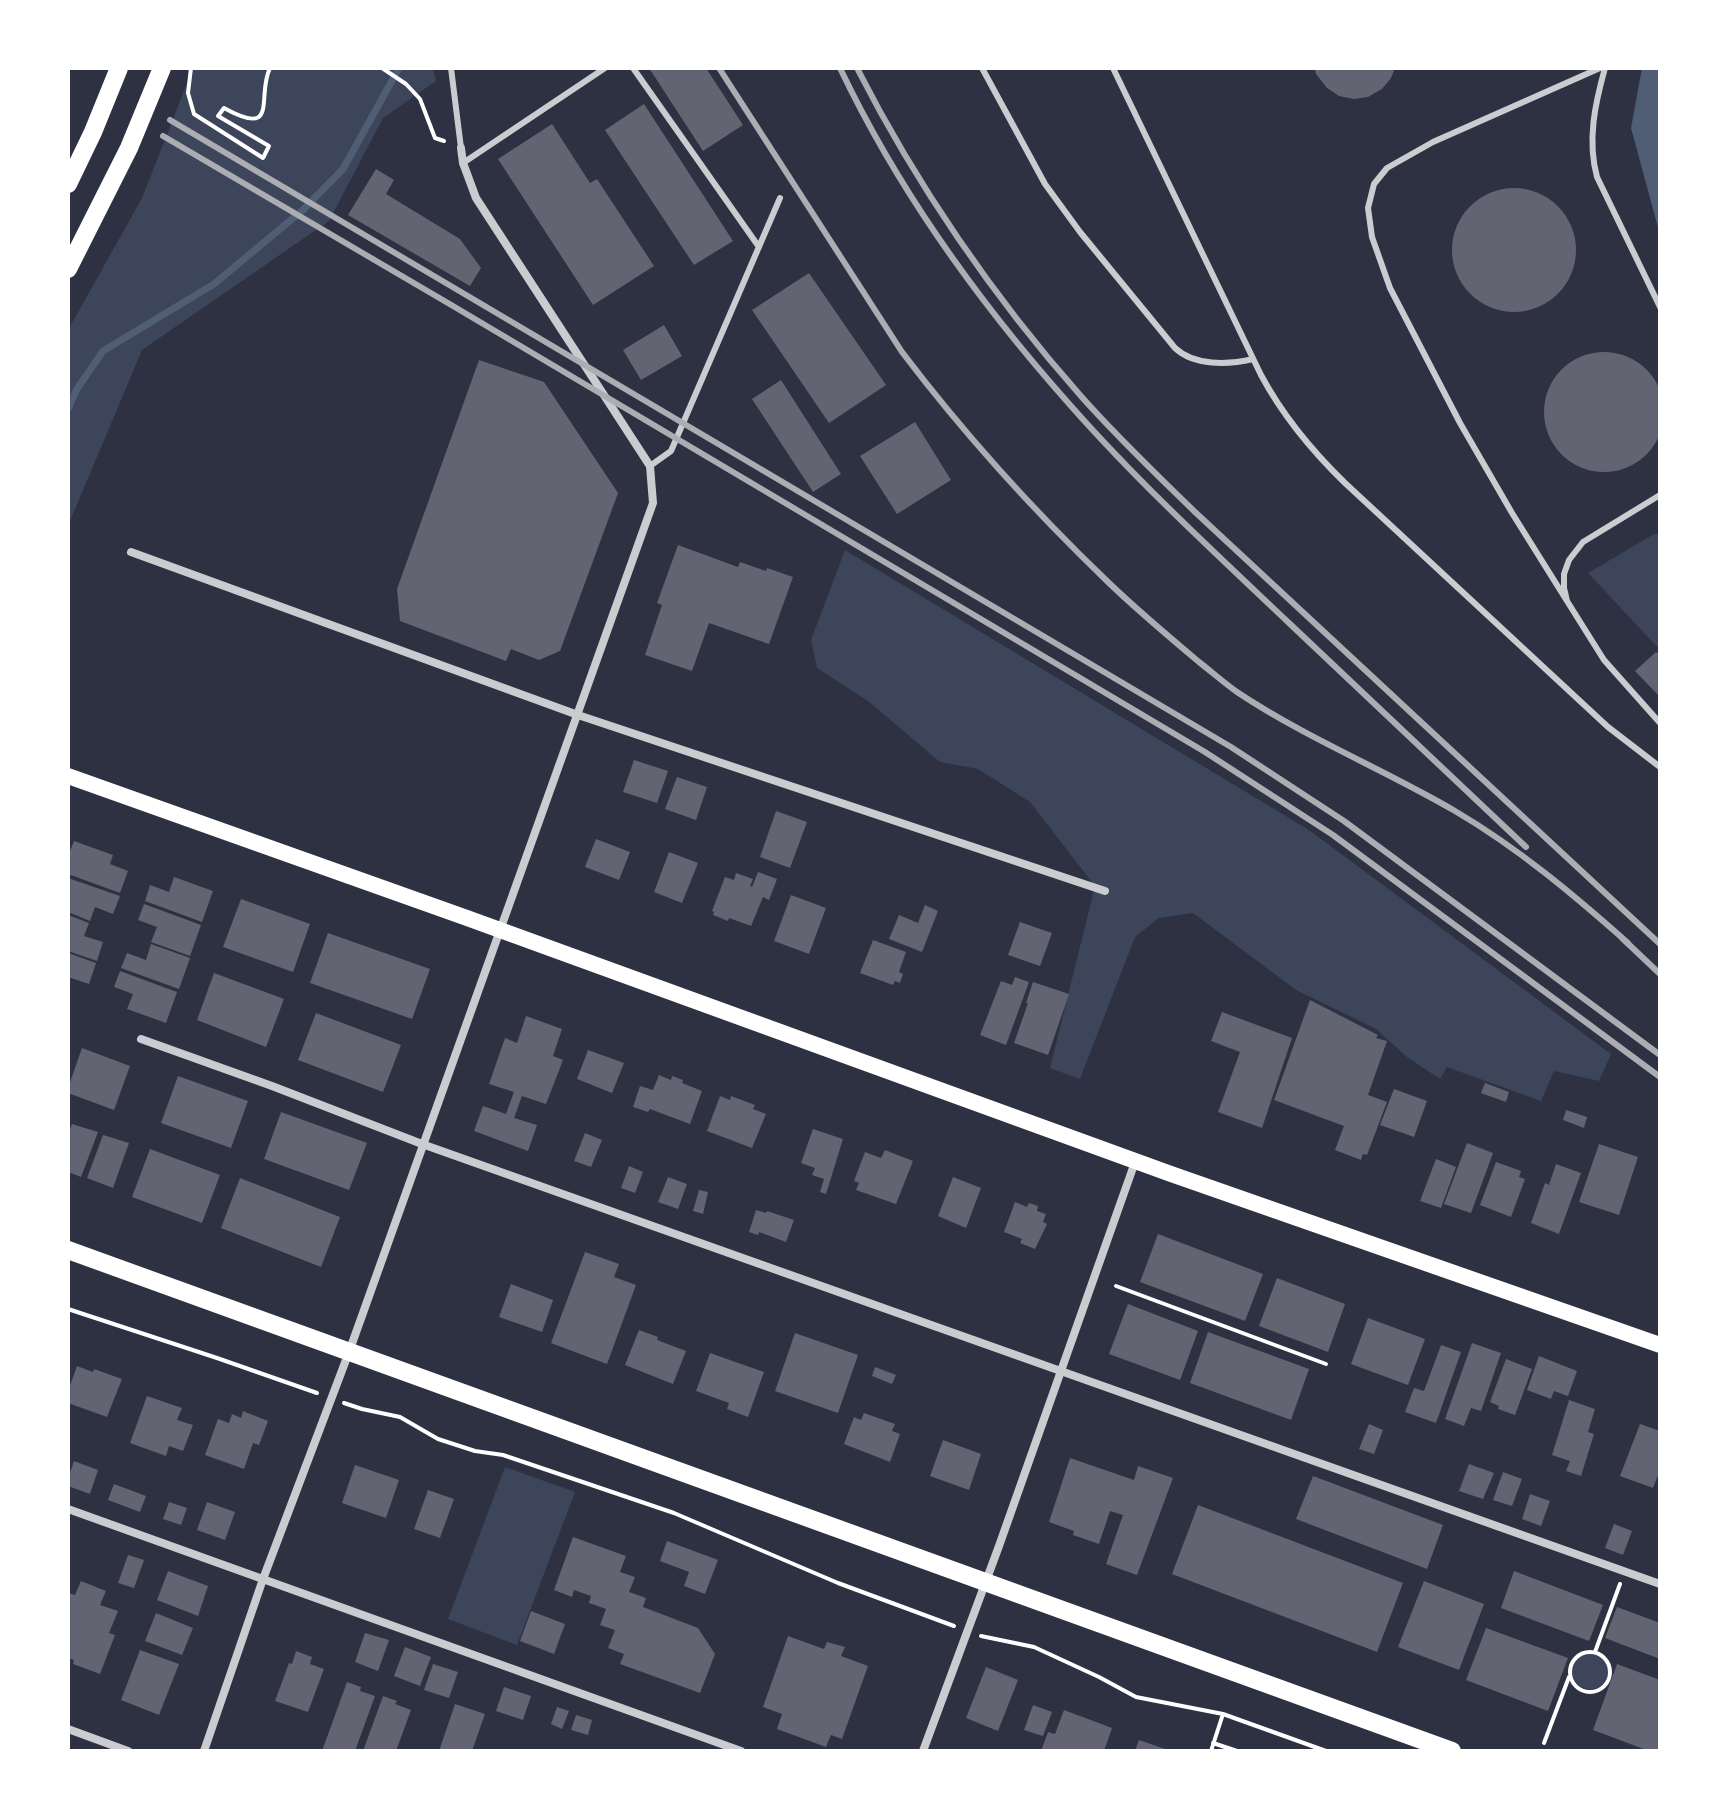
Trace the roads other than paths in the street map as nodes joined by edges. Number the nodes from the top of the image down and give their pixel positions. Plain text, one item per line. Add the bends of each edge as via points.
1 (119, 68) edge
2 (162, 68) edge
3 (451, 68) edge
4 (605, 68) edge
5 (633, 68) edge
6 (982, 68) edge
7 (1113, 68) edge
8 (1603, 68) edge
9 (461, 148) joint
10 (463, 163) junction
11 (68, 184) edge
12 (780, 198) dead end
13 (759, 247) junction
14 (68, 269) edge
15 (1660, 307) edge
16 (1253, 359) junction
17 (650, 466) junction
18 (1660, 495) edge
19 (131, 552) dead end
20 (1567, 601) junction
21 (578, 715) junction
22 (1660, 723) edge
23 (1660, 767) edge
24 (68, 776) edge
25 (1105, 891) dead end
26 (500, 931) junction
27 (141, 1039) dead end
28 (422, 1144) junction
29 (1135, 1162) junction
30 (68, 1250) edge
31 (1660, 1345) edge
32 (349, 1352) junction
33 (1061, 1371) junction
34 (68, 1509) edge
35 (263, 1579) junction
36 (985, 1582) junction
37 (1660, 1584) edge
38 (68, 1729) edge
39 (128, 1751) edge
40 (204, 1751) edge
41 (741, 1751) edge
42 (923, 1751) edge
43 (1452, 1751) edge

1 - 11 main road
2 - 14 main road
3 - 9 lane
4 - 10 lane
5 - 13 lane
6 - 16 lane via 1045,184 1175,348 1204,362
7 - 16 lane
8 - 15 lane via 1593,161
8 - 20 lane via 1433,142 1387,168 1374,184 1368,208 1390,288 1460,423
9 - 10 street
10 - 17 street via 476,198
12 - 13 lane
13 - 17 lane via 671,451
16 - 23 lane via 1269,391 1316,455 1608,727
17 - 21 street via 653,503
18 - 20 lane via 1576,549 1564,574
19 - 21 street
20 - 22 lane via 1604,660
21 - 25 street
21 - 26 street
24 - 26 main road
26 - 28 street
26 - 29 main road
27 - 28 street
28 - 32 street
28 - 33 street
29 - 31 main road
29 - 33 street
30 - 32 main road
32 - 35 street
32 - 36 main road
33 - 36 street
33 - 37 street
34 - 35 street
35 - 40 street
35 - 41 street
36 - 42 street
36 - 43 main road
38 - 39 street

